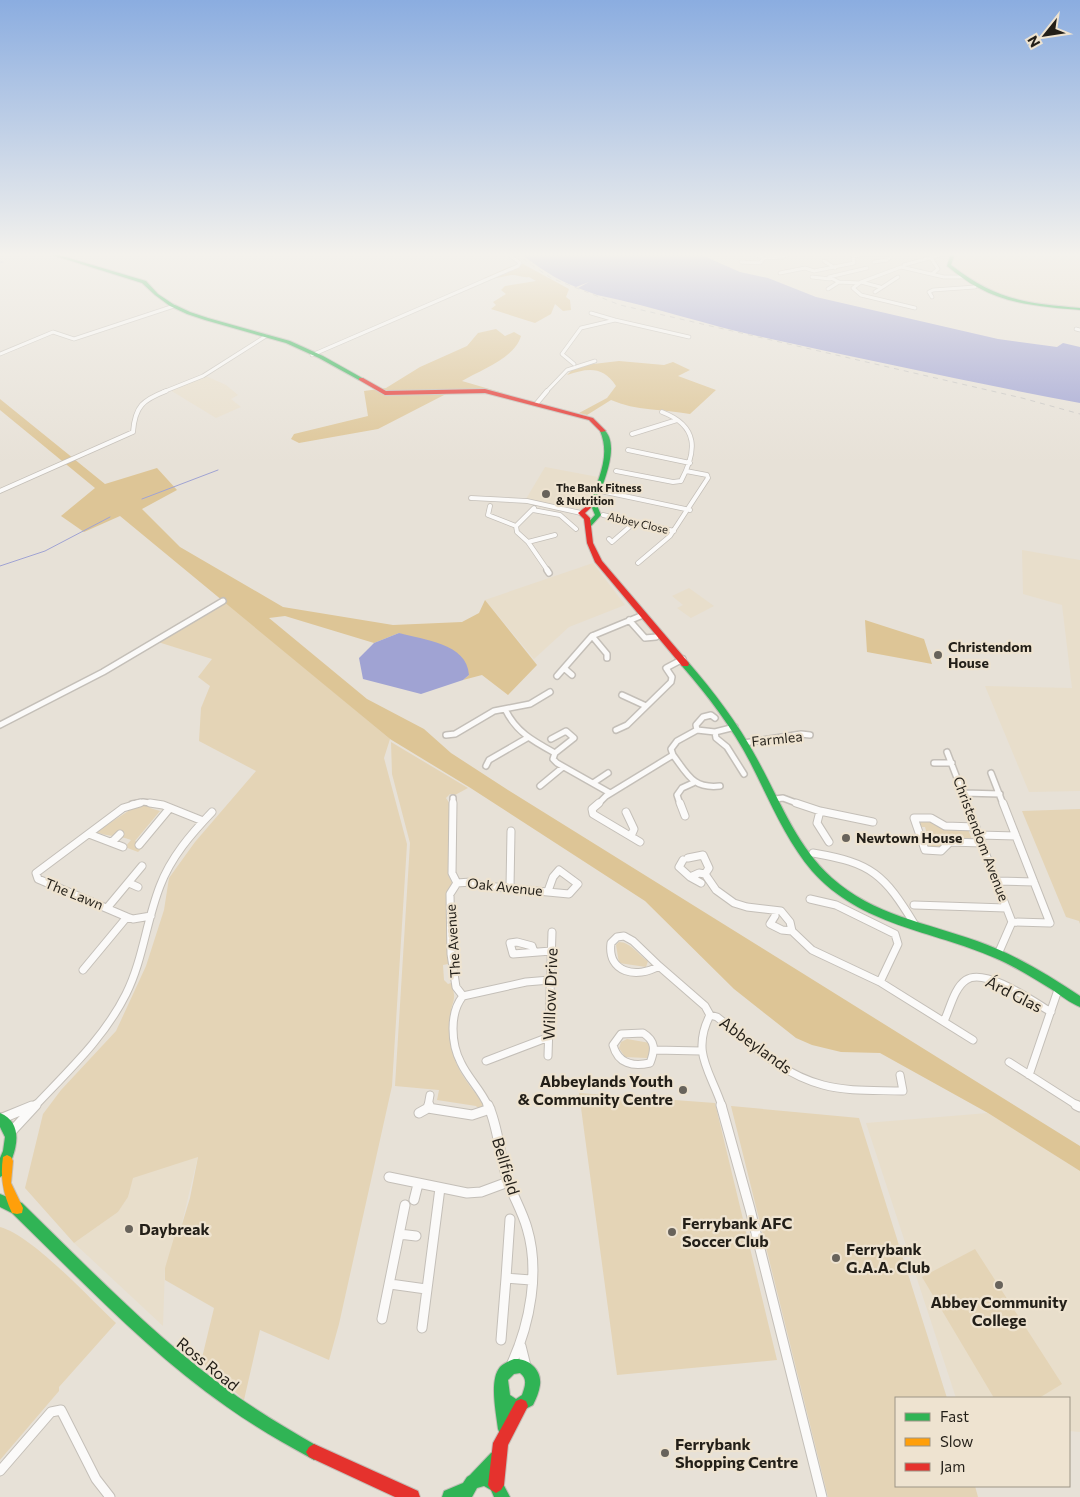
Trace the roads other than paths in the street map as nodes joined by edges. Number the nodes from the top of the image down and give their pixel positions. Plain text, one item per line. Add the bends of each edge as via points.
1 (123, 323) edge
2 (220, 323) edge
3 (386, 323) edge
4 (603, 323) edge
5 (627, 323) edge
6 (266, 336) junction
7 (689, 337) dead end
8 (0, 354) edge
9 (312, 355) junction
10 (595, 361) dead end
11 (574, 364) junction
12 (536, 404) junction
13 (662, 412) dead end
14 (677, 420) junction
15 (632, 434) dead end
16 (628, 450) dead end
17 (690, 463) junction
18 (616, 470) dead end
19 (686, 471) junction
20 (596, 490) junction
21 (0, 491) edge
22 (471, 498) dead end
23 (537, 502) junction
24 (490, 506) dead end
25 (690, 510) junction
26 (532, 511) junction
27 (587, 514) junction
28 (602, 515) dead end
29 (635, 522) junction
30 (571, 523) junction
31 (517, 525) junction
32 (576, 529) dead end
33 (674, 531) junction
34 (554, 535) dead end
35 (609, 539) dead end
36 (528, 542) junction
37 (638, 563) dead end
38 (549, 573) dead end
39 (223, 601) dead end
40 (643, 615) junction
41 (630, 620) junction
42 (592, 636) junction
43 (656, 637) dead end
44 (607, 658) dead end
45 (683, 659) junction
46 (564, 668) junction
47 (572, 675) dead end
48 (556, 676) dead end
49 (550, 692) dead end
50 (622, 695) dead end
51 (646, 706) junction
52 (505, 709) junction
53 (715, 718) dead end
54 (0, 725) edge
55 (735, 727) junction
56 (616, 730) dead end
57 (697, 730) junction
58 (715, 732) junction
59 (580, 734) dead end
60 (446, 735) dead end
61 (810, 735) dead end
62 (527, 738) junction
63 (551, 739) dead end
64 (572, 740) junction
65 (744, 742) junction
66 (948, 752) dead end
67 (555, 753) junction
68 (673, 755) junction
69 (934, 763) dead end
70 (952, 763) junction
71 (486, 766) dead end
72 (563, 767) junction
73 (608, 772) dead end
74 (991, 773) dead end
75 (744, 774) dead end
76 (693, 782) junction
77 (593, 783) junction
78 (540, 786) dead end
79 (720, 786) dead end
80 (610, 793) junction
81 (964, 793) junction
82 (1000, 794) junction
83 (453, 798) dead end
84 (775, 799) junction
85 (170, 809) junction
86 (820, 811) junction
87 (212, 812) dead end
88 (626, 812) dead end
89 (685, 816) dead end
90 (203, 821) junction
91 (873, 822) dead end
92 (976, 827) junction
93 (511, 831) dead end
94 (89, 834) junction
95 (120, 834) dead end
96 (979, 835) junction
97 (631, 836) junction
98 (1016, 836) junction
99 (112, 842) junction
100 (640, 842) dead end
101 (829, 842) dead end
102 (982, 843) junction
103 (139, 845) dead end
104 (123, 847) dead end
105 (813, 853) dead end
106 (142, 866) dead end
107 (704, 874) junction
108 (690, 877) junction
109 (997, 881) junction
110 (701, 882) dead end
111 (1034, 882) junction
112 (129, 883) junction
113 (457, 883) junction
114 (138, 886) dead end
115 (510, 887) junction
116 (550, 892) dead end
117 (810, 898) dead end
118 (914, 905) dead end
119 (107, 908) junction
120 (1006, 908) junction
121 (151, 916) junction
122 (775, 916) dead end
123 (127, 917) junction
124 (1012, 924) junction
125 (915, 925) junction
126 (552, 932) dead end
127 (792, 932) junction
128 (551, 951) junction
129 (534, 952) dead end
130 (998, 954) junction
131 (659, 966) junction
132 (84, 970) dead end
133 (550, 980) junction
134 (880, 982) junction
135 (1059, 987) junction
136 (463, 996) junction
137 (1080, 1002) edge
138 (1050, 1012) junction
139 (710, 1015) junction
140 (944, 1021) junction
141 (549, 1037) junction
142 (973, 1040) dead end
143 (656, 1050) junction
144 (701, 1051) junction
145 (548, 1056) dead end
146 (486, 1061) dead end
147 (1008, 1062) dead end
148 (900, 1075) dead end
149 (1029, 1075) junction
150 (430, 1094) dead end
151 (34, 1105) junction
152 (1080, 1106) edge
153 (428, 1108) junction
154 (490, 1109) junction
155 (419, 1113) dead end
156 (0, 1119) edge
157 (11, 1132) junction
158 (7, 1161) junction
159 (0, 1171) edge
160 (389, 1177) dead end
161 (508, 1182) junction
162 (418, 1184) junction
163 (440, 1188) junction
164 (0, 1200) edge
165 (414, 1200) dead end
166 (405, 1205) dead end
167 (17, 1208) junction
168 (510, 1219) dead end
169 (399, 1234) junction
170 (416, 1236) dead end
171 (506, 1278) junction
172 (531, 1280) junction
173 (390, 1284) junction
174 (426, 1289) junction
175 (382, 1319) dead end
176 (422, 1328) dead end
177 (501, 1340) dead end
178 (521, 1346) junction
179 (511, 1365) junction
180 (527, 1368) junction
181 (504, 1399) junction
182 (521, 1406) junction
183 (505, 1429) junction
184 (496, 1458) junction
185 (0, 1471) edge
186 (475, 1480) junction
187 (496, 1484) junction
188 (464, 1493) edge
189 (110, 1497) edge
190 (412, 1497) edge
191 (450, 1497) edge
192 (502, 1497) edge
193 (822, 1497) edge

1 - 8 street via 74,339 53,332
2 - 6 street
3 - 9 street
4 - 11 street via 581,328 562,354
5 - 7 street
6 - 9 street via 280,339
6 - 21 street via 203,376 145,399 134,418 133,432
9 - 12 street via 385,393 478,390
10 - 11 street
11 - 12 street
12 - 20 street via 587,417 608,434 609,454
13 - 14 street
14 - 15 street
14 - 17 street via 694,441
16 - 17 street
17 - 19 street
18 - 19 street via 676,482 681,481
19 - 25 street via 708,477
20 - 25 street
20 - 27 street
22 - 23 street
23 - 26 street
23 - 27 street
24 - 31 street via 488,515
25 - 33 street
26 - 30 street via 554,511
26 - 31 street
27 - 30 street
27 - 40 street via 590,543 599,562
28 - 29 street, Abbey Close
29 - 33 street, Abbey Close
29 - 35 street via 617,539 612,542
30 - 32 street
31 - 36 street via 515,530
33 - 37 street via 652,554
34 - 36 street
36 - 38 street
39 - 54 street via 103,672
40 - 41 street
40 - 45 street
41 - 42 street
41 - 43 street via 645,638
42 - 44 street
42 - 46 street
45 - 51 street via 666,668 672,677 671,682
45 - 55 street
46 - 47 street
46 - 48 street
49 - 52 street via 530,704
50 - 51 street
51 - 56 street via 627,725
52 - 60 street via 455,734
52 - 62 street
53 - 57 street via 711,715 703,717 696,726
55 - 58 street
55 - 65 street
57 - 58 street
57 - 68 street via 689,732 673,745
58 - 75 street via 716,738 727,747
59 - 64 street
61 - 65 street, Farmlea
62 - 67 street
62 - 71 street via 490,760
63 - 64 street via 566,731 573,735
64 - 67 street
65 - 84 street
66 - 70 street, Christendom Avenue
67 - 72 street via 553,759
68 - 76 street
68 - 80 street
69 - 70 street
70 - 81 street, Christendom Avenue
72 - 77 street
72 - 78 street
73 - 77 street
74 - 82 street
76 - 79 street via 704,788
76 - 89 street via 677,794
77 - 80 street
80 - 97 street via 591,811
81 - 82 street
81 - 92 street, Christendom Avenue
82 - 98 street
83 - 113 street, The Avenue via 452,873
84 - 86 street via 783,798
84 - 125 street via 804,854 830,882 870,908
85 - 90 street, The Lawn
85 - 94 street, The Lawn via 150,801 138,801 123,808
85 - 103 street
86 - 91 street
86 - 101 street via 817,822
87 - 90 street
88 - 97 street via 634,829
90 - 121 street via 184,843 164,876
92 - 96 street, Christendom Avenue
92 - 102 street via 945,826 931,818 914,818 925,850 941,851 950,842
93 - 115 street
94 - 99 street
94 - 119 street, The Lawn via 40,870 36,877
95 - 99 street
96 - 98 street
96 - 102 street, Christendom Avenue
97 - 100 street
98 - 111 street
99 - 104 street
102 - 109 street, Christendom Avenue
105 - 125 street via 867,866 878,873 895,891
106 - 112 street
107 - 108 street
107 - 108 street via 709,868 703,855 685,859 679,867
107 - 127 street via 712,886 742,906 776,909 792,922
108 - 110 street
109 - 111 street
109 - 120 street, Christendom Avenue
111 - 124 street via 1050,923
112 - 114 street
112 - 119 street
113 - 115 street, Oak Avenue
113 - 136 street, The Avenue via 450,894 451,954 453,976
115 - 116 street, Oak Avenue
117 - 134 street via 836,905 895,934 898,944
118 - 120 street
119 - 123 street, The Lawn
120 - 124 street, Christendom Avenue
121 - 123 street, The Lawn
121 - 151 street via 138,965 107,1027
122 - 127 street via 770,924
123 - 132 street
124 - 130 street
125 - 130 street
126 - 128 street, Willow Drive
127 - 134 street via 812,950
128 - 129 street
128 - 133 street, Willow Drive
130 - 135 street
131 - 131 street, Abbeylands via 644,971 623,970 612,961 611,943 616,936 629,938
131 - 139 street, Abbeylands via 705,1006
133 - 136 street
133 - 141 street, Willow Drive
134 - 140 street
135 - 137 street
135 - 138 street, Árd Glas
136 - 154 street, Bellfield via 456,1008 455,1051 461,1066
138 - 140 street, Árd Glas via 992,980 974,976 965,980
138 - 149 street, Árd Glas
139 - 144 street, Abbeylands via 703,1029
139 - 148 street, Abbeylands via 773,1060 811,1082 904,1092
140 - 142 street
141 - 145 street, Willow Drive
141 - 146 street
143 - 143 street via 650,1063 626,1063 616,1056 613,1045 621,1034 644,1034 651,1038
143 - 144 street
144 - 193 street, Abbeylands via 721,1103 750,1208
147 - 149 street
149 - 152 street
150 - 153 street
151 - 156 street
151 - 157 street
153 - 154 street via 472,1115
153 - 155 street
154 - 161 street, Bellfield
156 - 157 street
157 - 158 street via 12,1146
158 - 159 street
158 - 167 street via 5,1184
160 - 162 street
161 - 163 street via 481,1192
161 - 172 street, Bellfield via 530,1238
162 - 163 street
162 - 165 street
163 - 174 street
164 - 167 street
166 - 169 street
167 - 190 street, Ross Road via 157,1342 235,1406 298,1442
168 - 171 street
169 - 170 street
169 - 173 street
171 - 172 street
171 - 177 street
172 - 178 street, Bellfield
173 - 174 street
173 - 175 street
174 - 176 street
178 - 179 street, Bellfield
178 - 180 street, Bellfield
179 - 180 street
179 - 181 street via 500,1379
180 - 182 street via 532,1375 533,1386 530,1398
181 - 182 street via 512,1406
181 - 183 street
182 - 183 street
183 - 184 street
184 - 186 street
184 - 187 street
185 - 189 street via 51,1412 61,1410 96,1479
186 - 187 street via 484,1478
186 - 188 street
187 - 192 street
188 - 191 street

